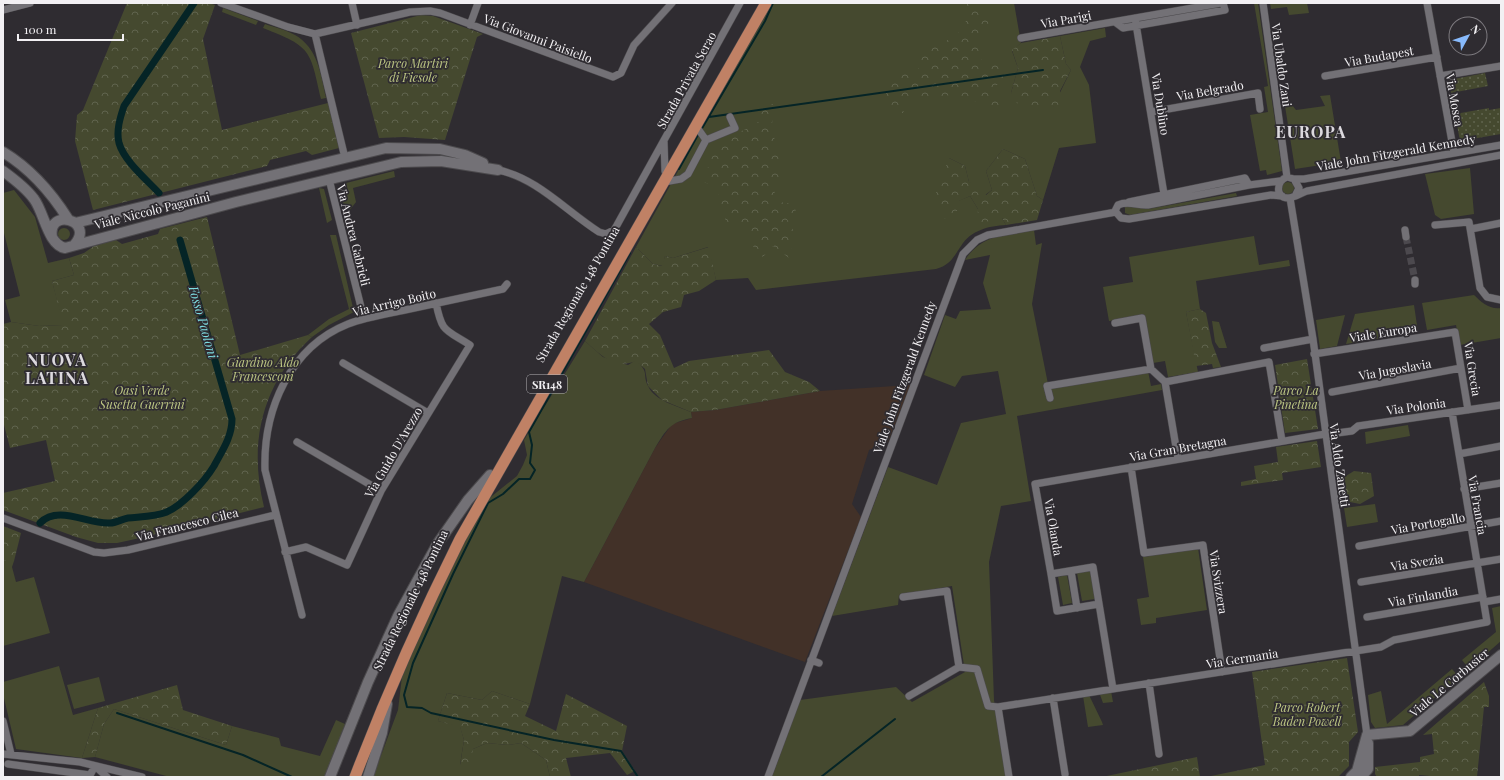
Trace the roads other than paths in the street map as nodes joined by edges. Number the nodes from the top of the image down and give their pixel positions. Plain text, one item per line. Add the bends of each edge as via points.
1 (30, 3) edge
2 (221, 3) edge
3 (352, 3) edge
4 (478, 3) edge
5 (672, 3) edge
6 (740, 3) edge
7 (758, 3) edge
8 (766, 3) edge
9 (1222, 3) edge
10 (1263, 3) edge
11 (1427, 3) edge
12 (3, 10) edge
13 (1136, 22) junction
14 (357, 25) junction
15 (470, 25) junction
16 (315, 34) junction
17 (1021, 38) dead end
18 (1437, 57) junction
19 (1501, 66) edge
20 (1325, 76) dead end
21 (1440, 76) junction
22 (1260, 109) dead end
23 (1151, 112) junction
24 (730, 117) dead end
25 (696, 126) junction
26 (705, 138) junction
27 (664, 142) junction
28 (1501, 145) edge
29 (383, 149) junction
30 (3, 152) edge
31 (1454, 153) junction
32 (1501, 155) edge
33 (345, 158) junction
34 (386, 166) junction
35 (498, 170) junction
36 (3, 172) edge
37 (664, 176) junction
38 (1287, 179) junction
39 (329, 180) junction
40 (1249, 185) junction
41 (232, 186) junction
42 (1164, 194) junction
43 (1282, 196) junction
44 (1293, 196) junction
45 (236, 202) junction
46 (1128, 202) junction
47 (1116, 212) junction
48 (72, 221) junction
49 (1501, 223) edge
50 (1435, 225) dead end
51 (1470, 229) junction
52 (52, 237) junction
53 (75, 244) junction
54 (506, 284) dead end
55 (1501, 300) edge
56 (436, 303) junction
57 (364, 319) junction
58 (1115, 323) dead end
59 (1455, 332) joint
60 (1312, 339) junction
61 (1264, 348) dead end
62 (1314, 354) junction
63 (343, 363) dead end
64 (1461, 368) junction
65 (1151, 369) junction
66 (1165, 382) junction
67 (1332, 392) dead end
68 (1050, 398) dead end
69 (1501, 405) edge
70 (1468, 410) junction
71 (1452, 412) junction
72 (428, 413) junction
73 (1337, 433) dead end
74 (1325, 434) junction
75 (1282, 441) junction
76 (297, 442) dead end
77 (1501, 446) edge
78 (1458, 454) junction
79 (1178, 459) junction
80 (1131, 467) junction
81 (490, 475) junction
82 (1501, 483) edge
83 (1035, 484) joint
84 (1464, 489) junction
85 (381, 491) junction
86 (275, 514) junction
87 (3, 518) edge
88 (1501, 521) edge
89 (1471, 526) junction
90 (1359, 546) dead end
91 (285, 552) junction
92 (1501, 559) edge
93 (1477, 563) junction
94 (1071, 571) junction
95 (1051, 574) junction
96 (1361, 582) dead end
97 (903, 597) dead end
98 (1483, 599) junction
99 (1501, 599) edge
100 (1099, 604) junction
101 (1077, 608) junction
102 (302, 615) dead end
103 (1367, 617) dead end
104 (1487, 622) joint
105 (1355, 651) junction
106 (1501, 655) edge
107 (811, 660) junction
108 (819, 663) dead end
109 (959, 667) junction
110 (1222, 672) junction
111 (392, 683) junction
112 (1149, 683) junction
113 (1113, 689) junction
114 (909, 696) dead end
115 (1053, 698) junction
116 (998, 706) junction
117 (3, 721) edge
118 (1367, 735) junction
119 (3, 754) edge
120 (11, 754) junction
121 (1159, 754) dead end
122 (8, 764) dead end
123 (95, 766) junction
124 (1065, 774) dead end
125 (124, 775) edge
126 (90, 776) edge
127 (107, 777) edge
128 (142, 777) edge
129 (330, 777) edge
130 (348, 777) edge
131 (355, 777) edge
132 (368, 777) edge
133 (768, 777) edge
134 (1009, 777) edge
135 (1352, 777) edge
136 (1361, 777) edge

1 - 12 street
2 - 16 street
3 - 14 street
4 - 15 street
5 - 15 street, Via Giovanni Paisiello via 634,45 621,73 613,77
6 - 27 street, Strada Privata Serao
7 - 37 main road, Strada Regionale 148 Pontina / SR148
8 - 25 main road, Strada Regionale 148 Pontina / SR148
9 - 13 street, Via Parigi via 1225,10
10 - 38 street, Via Ubaldo Zani
11 - 18 street, Via Mosca
13 - 17 street, Via Parigi via 1123,28 1115,22
13 - 23 street, Via Dublino
14 - 15 street, Via Giovanni Paisiello via 410,12 425,11 440,13
14 - 16 street, Via Giovanni Paisiello
16 - 33 street
18 - 20 street, Via Budapest
18 - 21 street, Via Mosca
19 - 21 street
21 - 31 street, Via Mosca
22 - 23 street, Via Belgrado via 1258,93
23 - 42 street, Via Dublino
24 - 26 street via 735,128
25 - 26 street
25 - 37 main road, Strada Regionale 148 Pontina / SR148
26 - 37 street via 688,174 681,179
27 - 35 street, Viale Niccolò Paganini via 617,225 606,234 596,230 531,184 515,175
27 - 37 street, Strada Privata Serao
28 - 31 street, Viale John Fitzgerald Kennedy
29 - 33 street, Viale Niccolò Paganini
29 - 34 street
29 - 35 street, Viale Niccolò Paganini via 445,150
30 - 48 street via 40,181
31 - 38 street, Viale John Fitzgerald Kennedy via 1304,179
32 - 44 street, Viale John Fitzgerald Kennedy via 1307,191
33 - 41 street, Viale Niccolò Paganini
34 - 35 street, Viale Niccolò Paganini via 433,160
34 - 39 street, Viale Niccolò Paganini
36 - 52 street via 19,183 32,197
37 - 81 main road, Strada Regionale 148 Pontina / SR148 via 592,293
37 - 111 main road, Strada Regionale 148 Pontina / SR148 via 460,539 428,602
38 - 40 street, Viale John Fitzgerald Kennedy
38 - 43 street via 1278,190
38 - 44 street via 1299,188
39 - 45 street, Viale Niccolò Paganini
39 - 57 street, Via Andrea Gabrieli
40 - 42 street, Viale John Fitzgerald Kennedy via 1244,178
40 - 46 street, Viale John Fitzgerald Kennedy via 1148,206
41 - 45 street
41 - 48 street, Viale Niccolò Paganini
42 - 46 street, Viale John Fitzgerald Kennedy
43 - 44 street, Viale John Fitzgerald Kennedy
43 - 47 street, Viale John Fitzgerald Kennedy via 1129,219 1121,218
44 - 60 street, Via Aldo Zanetti
45 - 53 street, Viale Niccolò Paganini
46 - 47 street, Viale John Fitzgerald Kennedy via 1118,205
47 - 107 street, Viale John Fitzgerald Kennedy via 988,235 977,240 963,254
48 - 52 street, Viale Niccolò Paganini via 56,222 52,228
48 - 53 street, Viale Niccolò Paganini via 80,233
49 - 51 street
50 - 51 street via 1469,222
51 - 55 street via 1480,288 1487,297
52 - 53 street, Viale Niccolò Paganini via 55,243 62,247
54 - 56 street, Via Arrigo Boito via 503,289
56 - 57 street, Via Arrigo Boito
56 - 72 street, Via Guido D'Arezzo via 440,323 444,328 470,345
57 - 86 street, Via Arrigo Boito via 338,329 320,341 298,361 278,393 271,411 264,449 265,470
58 - 65 street via 1142,318
59 - 62 street, Viale Europa
59 - 64 street, Via Grecia
60 - 61 street
60 - 62 street, Via Aldo Zanetti
62 - 74 street, Via Aldo Zanetti
63 - 72 street
64 - 67 street, Via Jugoslavia
64 - 70 street, Via Grecia
65 - 66 street
65 - 68 street via 1047,386
66 - 75 street via 1269,362
66 - 79 street
69 - 70 street, Via Polonia
70 - 71 street, Via Polonia
71 - 73 street, Via Polonia via 1358,426 1352,431
71 - 78 street, Via Francia
72 - 85 street, Via Guido D'Arezzo
74 - 75 street, Via Gran Bretagna
74 - 105 street, Via Aldo Zanetti
75 - 79 street, Via Gran Bretagna
76 - 85 street
77 - 78 street
78 - 84 street, Via Francia
79 - 80 street, Via Gran Bretagna
80 - 83 street, Via Gran Bretagna
80 - 110 street, Via Svizzera via 1144,552 1203,545
81 - 129 street via 468,500 442,537 398,616
81 - 130 main road, Strada Regionale 148 Pontina / SR148 via 422,599 378,699
82 - 84 street
83 - 95 street, Via Olanda
84 - 89 street, Via Francia
85 - 91 street, Via Guido D'Arezzo via 348,565 306,547
86 - 87 street, Via Francesco Cilea via 128,550 104,553 83,548
86 - 91 street, Via Arrigo Boito
88 - 89 street, Via Portogallo
89 - 90 street, Via Portogallo
89 - 93 street, Via Francia
91 - 102 street, Via Arrigo Boito
92 - 93 street, Via Svezia
93 - 96 street, Via Svezia
93 - 98 street, Via Francia
94 - 95 street, Via Olanda
94 - 100 street, Via Olanda via 1093,567
94 - 101 street, Via Olanda
95 - 101 street, Via Olanda via 1057,611
97 - 109 street via 947,591
98 - 99 street
98 - 103 street, Via Finlandia
98 - 104 street, Via Francia
100 - 101 street, Via Olanda
100 - 113 street, Via Olanda
104 - 105 street, Via Germania via 1394,640 1381,647
105 - 110 street, Via Germania
105 - 118 street, Via Aldo Zanetti
106 - 118 street, Viale Le Corbusier via 1410,731
107 - 108 street
107 - 133 street, Viale John Fitzgerald Kennedy
109 - 114 street
109 - 116 street via 977,669 988,706
110 - 112 street, Via Germania
111 - 131 main road, Strada Regionale 148 Pontina / SR148
111 - 132 street via 382,734
112 - 113 street, Via Germania
112 - 121 street
113 - 115 street, Via Germania
115 - 116 street, Via Germania
115 - 124 street
116 - 134 street
117 - 120 street
118 - 135 street via 1357,771
118 - 136 street via 1368,769
119 - 120 street
120 - 123 street
122 - 126 street
123 - 125 street
123 - 126 street
123 - 127 street
125 - 128 street

